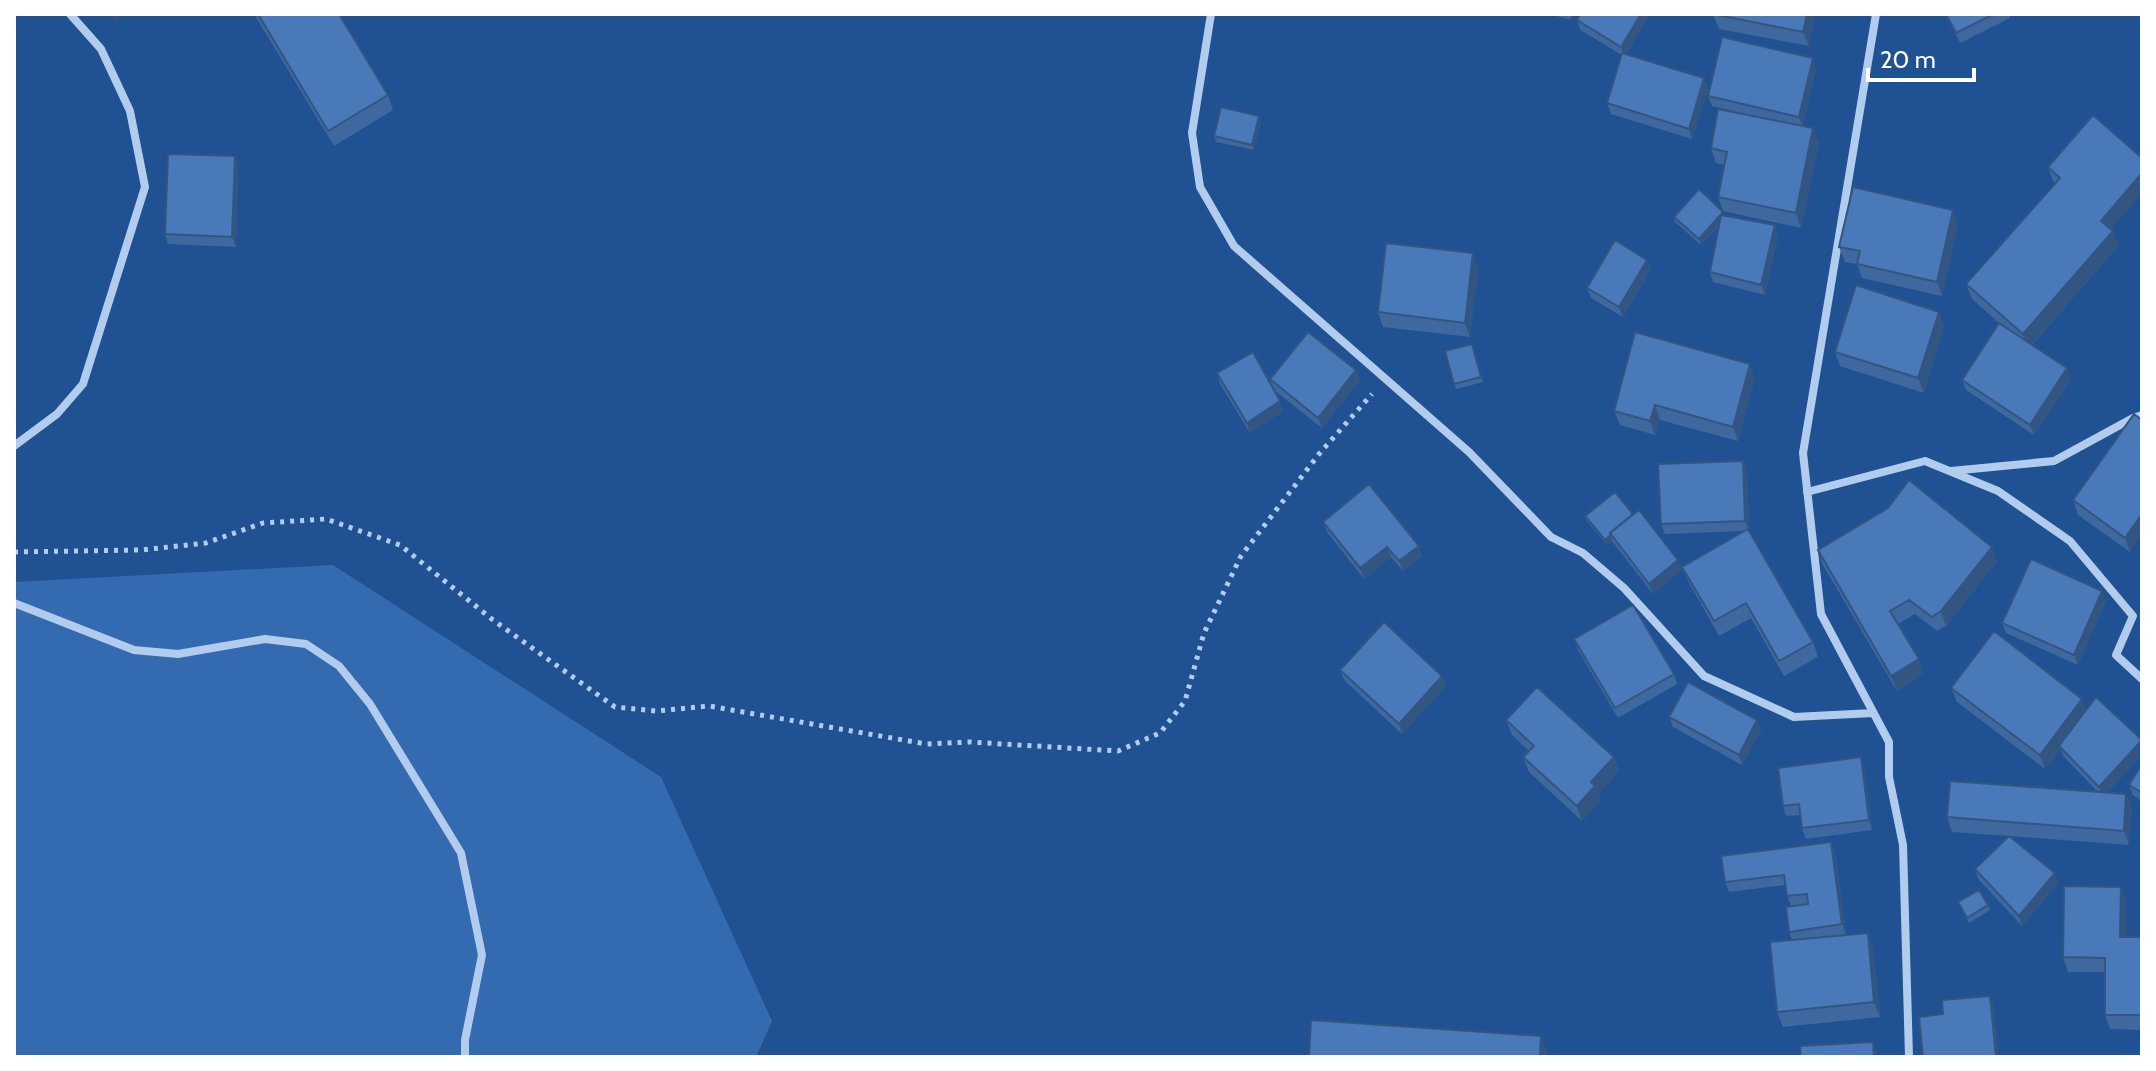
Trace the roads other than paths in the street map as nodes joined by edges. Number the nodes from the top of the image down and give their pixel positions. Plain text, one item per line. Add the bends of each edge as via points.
1 (70, 14) edge
2 (1211, 14) edge
3 (1876, 14) edge
4 (2142, 415) edge
5 (14, 446) edge
6 (1949, 471) junction
7 (1807, 492) junction
8 (14, 603) edge
9 (2142, 679) edge
10 (1873, 713) junction
11 (465, 1057) edge
12 (1909, 1057) edge

1 - 5 street via 101,49 130,111 145,187 83,384 57,414
2 - 10 street via 1192,133 1200,187 1234,246 1469,452 1551,537 1583,553 1624,588 1704,676 1794,717
3 - 7 street via 1803,453
4 - 6 street via 2054,461
6 - 7 street via 1925,461
6 - 9 street via 1998,491 2070,541 2133,616 2116,655
7 - 10 street via 1821,614
8 - 11 street via 134,650 178,654 265,639 306,644 339,666 370,704 461,853 482,955
10 - 12 street via 1889,742 1889,777 1903,845

